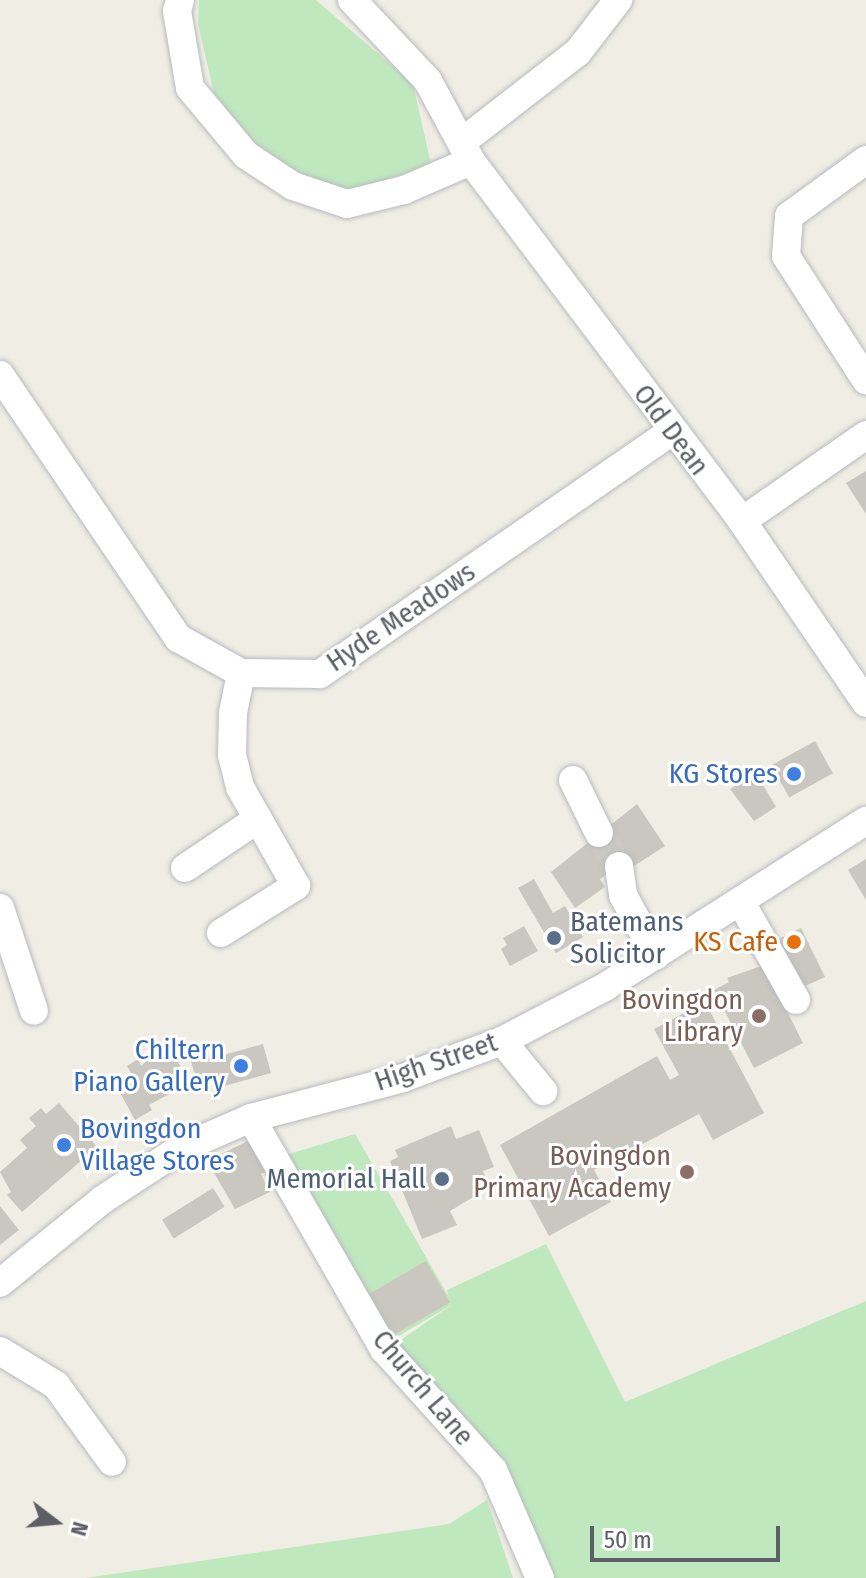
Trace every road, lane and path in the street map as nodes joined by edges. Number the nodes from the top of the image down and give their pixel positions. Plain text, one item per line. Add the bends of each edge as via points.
1 (180, 0) edge
2 (352, 0) edge
3 (618, 0) edge
4 (466, 151) junction
5 (866, 160) edge
6 (0, 375) edge
7 (866, 380) edge
8 (672, 431) junction
9 (866, 435) edge
10 (742, 521) junction
11 (241, 673) junction
12 (866, 703) edge
13 (573, 780) dead end
14 (258, 819) junction
15 (866, 821) edge
16 (599, 833) tunnel mouth
17 (619, 866) tunnel mouth
18 (185, 868) dead end
19 (742, 904) junction
20 (0, 908) edge
21 (221, 933) dead end
22 (656, 956) junction
23 (796, 1000) dead end
24 (34, 1011) dead end
25 (502, 1041) junction
26 (543, 1091) dead end
27 (251, 1118) junction
28 (0, 1283) edge
29 (0, 1351) edge
30 (112, 1462) dead end
31 (540, 1578) edge

1 - 4 street via 177,11 190,88 246,155 293,186 347,204 404,190
2 - 4 street, Old Dean via 428,81
3 - 4 street via 578,52
4 - 8 street, Old Dean
5 - 7 street via 789,216 786,256
6 - 11 street, Hyde Meadows via 178,638
8 - 10 street, Old Dean
8 - 11 street, Hyde Meadows via 320,674
9 - 10 street
10 - 12 street, Old Dean
11 - 14 street via 232,756 240,787
13 - 16 street
14 - 18 street
14 - 21 street via 296,886
15 - 19 street, High Street
17 - 22 street via 625,874 623,895
19 - 22 street, High Street
19 - 23 street
20 - 24 street
22 - 25 street, High Street
25 - 26 street
25 - 27 street, High Street via 403,1078
27 - 28 street, High Street via 180,1149 102,1200
27 - 31 street, Church Lane via 384,1349 493,1470
29 - 30 street via 56,1385

